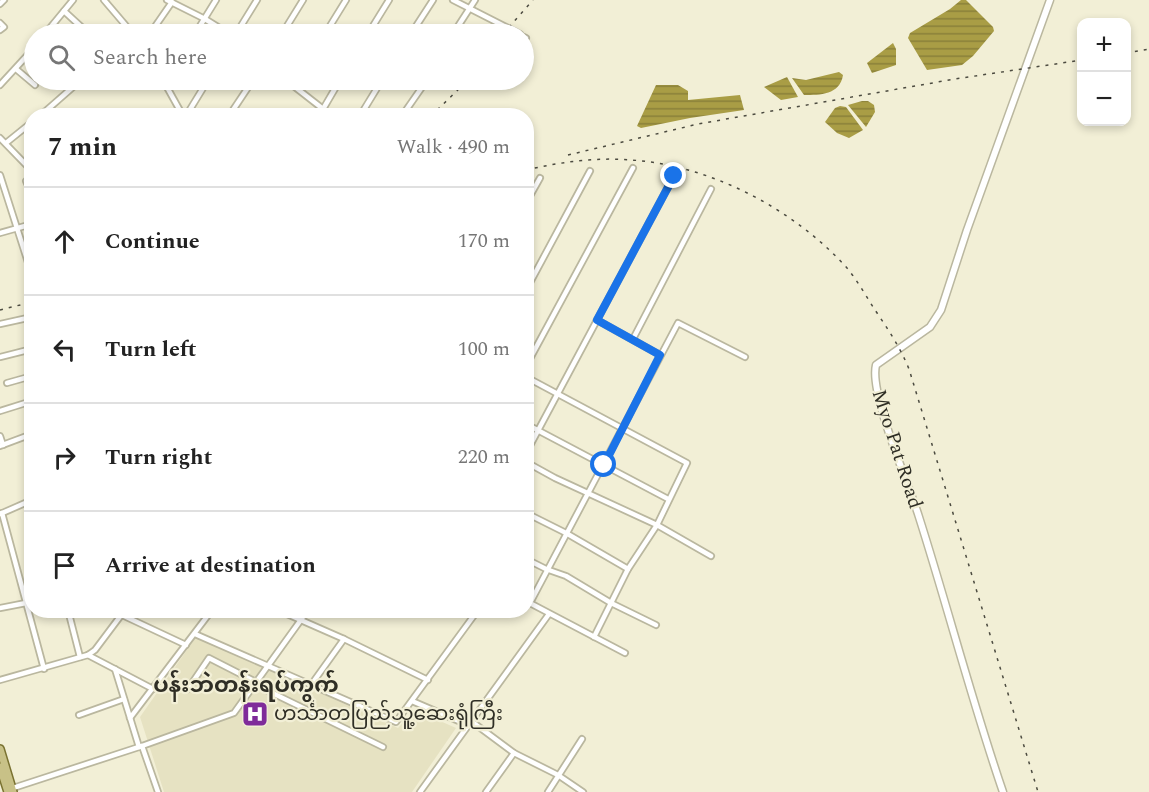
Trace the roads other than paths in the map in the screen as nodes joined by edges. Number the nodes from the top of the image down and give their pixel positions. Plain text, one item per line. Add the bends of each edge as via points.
1 (4, 0) edge
2 (73, 0) edge
3 (104, 0) edge
4 (216, 0) edge
5 (257, 0) edge
6 (303, 0) edge
7 (346, 0) edge
8 (389, 0) edge
9 (433, 0) edge
10 (453, 0) edge
11 (475, 0) edge
12 (1050, 0) edge
13 (170, 1) edge
14 (0, 4) edge
15 (469, 8) junction
16 (64, 11) junction
17 (205, 19) junction
18 (0, 23) edge
19 (53, 24) edge
20 (78, 24) edge
21 (125, 24) edge
22 (156, 24) edge
23 (202, 24) edge
24 (213, 24) edge
25 (242, 24) edge
26 (288, 24) edge
27 (331, 24) edge
28 (374, 24) edge
29 (417, 24) edge
30 (459, 24) edge
31 (499, 24) edge
32 (0, 30) edge
33 (24, 60) edge
34 (16, 69) junction
35 (24, 76) edge
36 (0, 85) edge
37 (68, 90) edge
38 (169, 90) edge
39 (201, 90) edge
40 (246, 90) edge
41 (299, 90) edge
42 (334, 90) edge
43 (376, 90) edge
44 (421, 90) edge
45 (49, 108) edge
46 (179, 108) edge
47 (189, 108) edge
48 (234, 108) edge
49 (323, 108) joint
50 (365, 108) edge
51 (408, 108) edge
52 (24, 128) edge
53 (0, 138) edge
54 (6, 143) junction
55 (24, 164) edge
56 (633, 168) dead end
57 (590, 171) dead end
58 (0, 175) edge
59 (674, 176) dead end
60 (540, 178) dead end
61 (534, 189) edge
62 (711, 189) dead end
63 (24, 226) edge
64 (17, 228) junction
65 (0, 233) edge
66 (24, 250) edge
67 (534, 275) edge
68 (24, 319) edge
69 (597, 320) junction
70 (0, 324) edge
71 (633, 339) junction
72 (24, 351) edge
73 (534, 351) edge
74 (660, 355) junction
75 (0, 357) edge
76 (745, 357) dead end
77 (24, 378) edge
78 (534, 381) edge
79 (7, 383) dead end
80 (558, 394) junction
81 (24, 403) edge
82 (0, 411) edge
83 (534, 428) edge
84 (623, 429) junction
85 (538, 430) junction
86 (0, 436) edge
87 (24, 437) edge
88 (534, 438) edge
89 (2, 445) edge
90 (604, 465) junction
91 (534, 466) edge
92 (589, 494) junction
93 (668, 499) junction
94 (24, 504) edge
95 (1, 514) edge
96 (534, 517) edge
97 (657, 525) junction
98 (566, 533) junction
99 (711, 556) dead end
100 (534, 563) edge
101 (546, 569) junction
102 (628, 569) junction
103 (534, 591) edge
104 (24, 593) edge
105 (611, 603) junction
106 (24, 604) edge
107 (534, 605) edge
108 (0, 608) edge
109 (549, 614) junction
110 (31, 618) edge
111 (70, 618) edge
112 (120, 618) edge
113 (134, 618) edge
114 (206, 618) edge
115 (294, 618) edge
116 (302, 618) edge
117 (472, 618) edge
118 (300, 621) junction
119 (656, 625) dead end
120 (195, 634) junction
121 (594, 638) junction
122 (344, 639) junction
123 (186, 645) junction
124 (625, 653) dead end
125 (88, 655) junction
126 (80, 657) junction
127 (268, 666) junction
128 (44, 669) junction
129 (115, 669) junction
130 (0, 680) edge
131 (428, 680) junction
132 (255, 683) junction
133 (311, 685) junction
134 (153, 689) junction
135 (188, 689) dead end
136 (124, 699) junction
137 (412, 700) junction
138 (79, 715) dead end
139 (130, 718) junction
140 (470, 723) junction
141 (582, 739) dead end
142 (141, 747) junction
143 (383, 747) dead end
144 (0, 749) edge
145 (514, 753) junction
146 (0, 767) edge
147 (558, 775) junction
148 (10, 791) edge
149 (158, 792) edge
150 (420, 792) edge
151 (486, 792) edge
152 (548, 792) edge
153 (583, 792) edge
154 (1003, 792) edge

1 - 14 street
2 - 16 street
3 - 21 street
4 - 17 street
5 - 25 street
6 - 26 street
7 - 27 street
8 - 28 street
9 - 29 street
10 - 15 street
11 - 15 street
12 - 154 main road, Myo Pat Road via 941,310 930,327 876,365 873,376
13 - 17 street
13 - 22 street
15 - 30 street
15 - 31 street
16 - 19 street
16 - 20 street
17 - 23 street
17 - 24 street
18 - 32 street via 4,27
33 - 34 street
34 - 35 street
34 - 36 street
37 - 45 street
38 - 46 street
39 - 47 street
40 - 48 street
41 - 49 street
42 - 49 street
43 - 50 street
44 - 51 street
52 - 54 street
53 - 54 street
54 - 55 street
56 - 73 street
57 - 67 street
58 - 64 street
59 - 69 street
60 - 61 street
62 - 71 street
63 - 64 street
64 - 65 street
64 - 66 street
68 - 70 street
69 - 71 street
69 - 80 street
71 - 74 street
72 - 75 street
74 - 76 street via 678,323
74 - 84 street
77 - 79 street
78 - 80 street
80 - 84 street
80 - 85 street
81 - 82 street
83 - 85 street
84 - 90 street
84 - 93 street via 687,463
85 - 88 street
85 - 90 street
86 - 89 street
87 - 89 street
90 - 92 street
90 - 93 street
91 - 92 street
92 - 97 street
92 - 98 street
93 - 97 street
94 - 95 street
95 - 104 street
96 - 98 street
97 - 99 street
97 - 102 street
98 - 101 street
98 - 102 street
100 - 101 street
101 - 103 street
101 - 105 street via 566,576
102 - 105 street
105 - 119 street
105 - 121 street
106 - 108 street
107 - 109 street
109 - 121 street
109 - 140 street
110 - 128 street
111 - 126 street
112 - 125 street
113 - 123 street
114 - 120 street
115 - 118 street
116 - 118 street
117 - 131 street
118 - 122 street
118 - 127 street
120 - 123 street
120 - 127 street
121 - 124 street
122 - 131 street
122 - 133 street
123 - 134 street
125 - 126 street
125 - 129 street
126 - 128 street
127 - 132 street
127 - 133 street
128 - 130 street
129 - 134 street
129 - 136 street
131 - 137 street
132 - 135 street via 209,658
132 - 142 street via 234,713
132 - 143 street
133 - 137 street via 396,722
134 - 139 street
136 - 138 street
136 - 139 street
137 - 140 street
139 - 142 street
140 - 145 street
140 - 150 street
141 - 147 street
142 - 148 street
142 - 149 street
144 - 148 main road
145 - 147 street
145 - 151 street
146 - 148 main road
147 - 152 street
147 - 153 street

